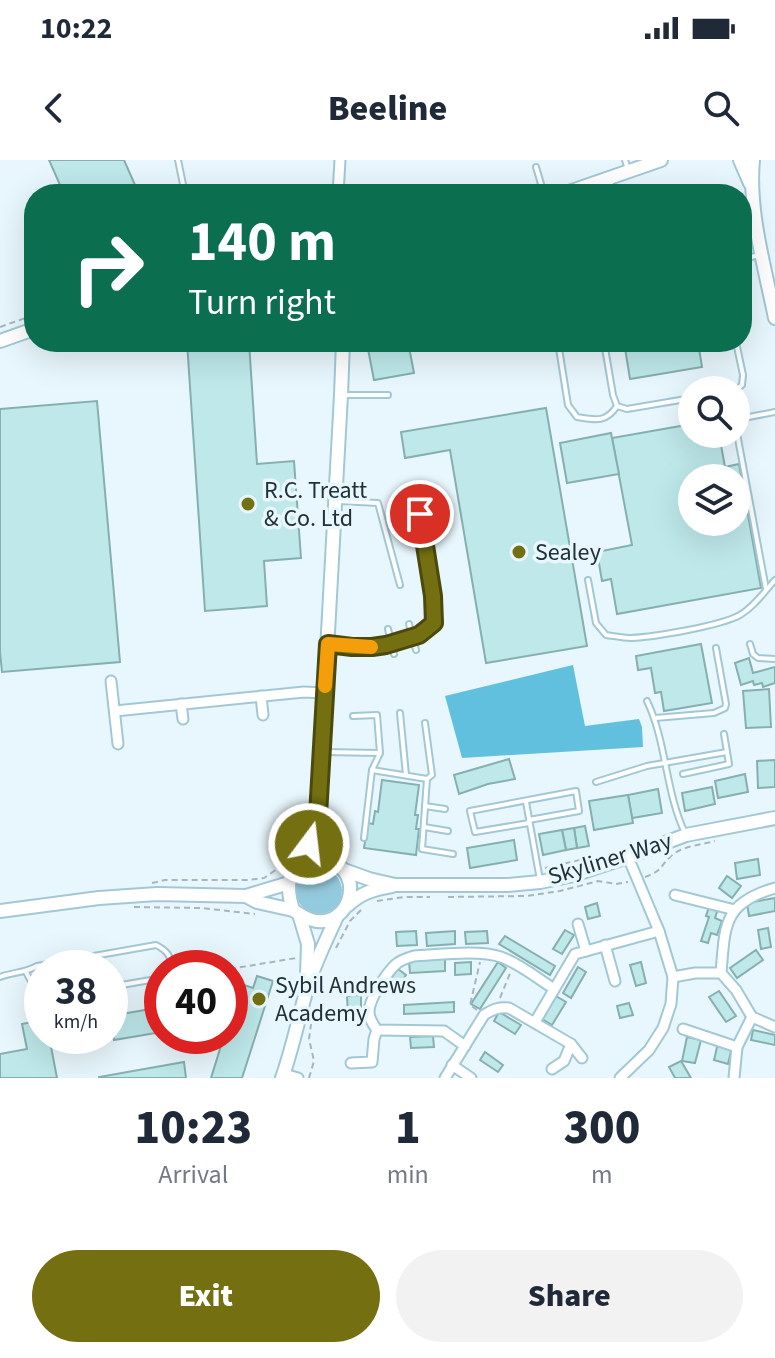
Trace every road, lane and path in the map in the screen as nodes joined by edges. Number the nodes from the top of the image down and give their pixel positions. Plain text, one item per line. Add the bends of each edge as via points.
1 (178, 160) edge
2 (340, 160) edge
3 (661, 160) edge
4 (740, 160) edge
5 (753, 160) edge
6 (627, 166) edge
7 (536, 167) dead end
8 (610, 178) junction
9 (750, 183) joint
10 (183, 184) edge
11 (339, 184) edge
12 (541, 184) edge
13 (592, 184) edge
14 (612, 184) edge
15 (752, 195) edge
16 (762, 255) junction
17 (752, 257) edge
18 (775, 318) edge
19 (24, 319) edge
20 (0, 327) edge
21 (24, 333) edge
22 (0, 341) edge
23 (343, 352) edge
24 (560, 352) edge
25 (606, 352) edge
26 (738, 352) edge
27 (743, 376) edge
28 (341, 395) junction
29 (388, 395) dead end
30 (678, 400) edge
31 (617, 406) junction
32 (775, 412) edge
33 (416, 486) dead end
34 (336, 501) junction
35 (588, 580) dead end
36 (775, 580) edge
37 (400, 585) dead end
38 (766, 590) junction
39 (409, 624) dead end
40 (388, 629) dead end
41 (413, 637) junction
42 (391, 643) junction
43 (328, 644) junction
44 (750, 644) dead end
45 (716, 648) dead end
46 (416, 650) dead end
47 (394, 654) dead end
48 (775, 659) edge
49 (111, 681) dead end
50 (324, 693) junction
51 (261, 696) junction
52 (647, 701) dead end
53 (181, 704) junction
54 (115, 711) junction
55 (400, 713) dead end
56 (263, 715) dead end
57 (353, 716) dead end
58 (655, 718) junction
59 (183, 719) dead end
60 (425, 723) dead end
61 (724, 734) dead end
62 (118, 744) dead end
63 (322, 752) junction
64 (727, 752) junction
65 (380, 753) junction
66 (665, 764) junction
67 (372, 770) junction
68 (683, 774) dead end
69 (406, 776) junction
70 (427, 779) junction
71 (596, 782) dead end
72 (525, 801) junction
73 (425, 806) junction
74 (445, 809) dead end
75 (318, 815) junction
76 (775, 818) edge
77 (529, 822) junction
78 (424, 827) junction
79 (448, 831) dead end
80 (686, 835) junction
81 (364, 838) dead end
82 (715, 841) dead end
83 (294, 849) dead end
84 (453, 854) dead end
85 (628, 857) junction
86 (588, 858) dead end
87 (340, 866) junction
88 (297, 868) junction
89 (539, 876) junction
90 (638, 880) junction
91 (289, 883) junction
92 (146, 884) dead end
93 (395, 885) junction
94 (775, 888) edge
95 (675, 895) dead end
96 (246, 896) junction
97 (430, 897) dead end
98 (442, 897) dead end
99 (374, 902) dead end
100 (129, 907) dead end
101 (363, 908) dead end
102 (735, 910) junction
103 (0, 911) edge
104 (296, 912) junction
105 (341, 912) junction
106 (258, 914) dead end
107 (578, 924) dead end
108 (659, 931) junction
109 (605, 945) junction
110 (335, 948) dead end
111 (128, 950) edge
112 (166, 950) edge
113 (586, 951) junction
114 (483, 953) junction
115 (299, 958) dead end
116 (515, 964) junction
117 (248, 966) edge
118 (24, 972) edge
119 (721, 973) junction
120 (0, 977) edge
121 (673, 977) junction
122 (615, 981) dead end
123 (554, 989) junction
124 (306, 990) junction
125 (499, 1007) junction
126 (484, 1015) junction
127 (312, 1017) dead end
128 (752, 1017) junction
129 (535, 1022) junction
130 (775, 1027) edge
131 (683, 1029) dead end
132 (377, 1030) junction
133 (571, 1044) junction
134 (465, 1046) junction
135 (737, 1047) junction
136 (582, 1058) dead end
137 (351, 1063) dead end
138 (452, 1065) junction
139 (552, 1069) dead end
140 (283, 1076) edge
141 (298, 1078) edge
142 (309, 1078) edge
143 (445, 1078) edge
144 (471, 1078) edge
145 (620, 1078) edge
146 (734, 1078) edge

1 - 10 lane
2 - 11 street
3 - 6 street
4 - 9 street
5 - 9 street
6 - 8 street
7 - 12 lane
8 - 13 street
8 - 14 lane
15 - 16 street
16 - 17 lane
16 - 18 street
19 - 20 path
21 - 22 street
23 - 28 street
24 - 31 lane via 568,405 577,417 603,419
25 - 31 lane
26 - 27 lane
28 - 29 lane
28 - 34 street
30 - 31 lane
32 - 38 lane via 738,419 736,428
33 - 41 lane via 434,623
34 - 37 lane via 378,503
34 - 43 street
35 - 38 lane via 596,623 606,635 627,638 721,622 738,616
36 - 38 lane
39 - 41 lane
40 - 42 lane
41 - 42 lane
41 - 46 lane
42 - 43 lane
42 - 47 lane
43 - 50 street
44 - 48 lane via 758,658
45 - 58 lane via 725,708
49 - 54 street
50 - 51 street
50 - 63 street
51 - 53 street
51 - 56 street
52 - 58 lane
53 - 54 street
53 - 59 street
54 - 62 street
55 - 69 lane
57 - 65 lane via 377,715
58 - 66 lane
60 - 70 lane via 432,775
61 - 64 lane
63 - 65 lane
63 - 75 street
64 - 66 lane
64 - 68 lane via 729,764
65 - 67 lane
66 - 71 lane
66 - 80 lane via 676,816
67 - 69 lane
67 - 81 lane
69 - 70 lane
70 - 73 lane
72 - 77 lane
72 - 77 lane via 576,791 579,811
72 - 77 lane via 470,811 475,832
73 - 74 lane
73 - 78 lane
75 - 87 street via 323,844
75 - 88 street
76 - 80 street, Skyliner Way
77 - 89 lane
78 - 79 lane
78 - 84 lane via 422,849
80 - 85 street, Skyliner Way
82 - 90 path via 686,848 660,871
83 - 92 path via 264,878
85 - 89 street, Skyliner Way via 574,875
85 - 90 street
86 - 89 path
87 - 88 street via 315,859
87 - 93 street, Skyliner Way
87 - 105 street via 351,889
88 - 91 street
89 - 93 street, Skyliner Way via 507,885
90 - 98 path via 598,881 527,896
90 - 108 street
91 - 96 street
91 - 104 street
93 - 105 street, Skyliner Way via 369,891
94 - 102 street via 755,894
95 - 102 street
96 - 103 street via 157,894
96 - 104 street
97 - 99 path
100 - 106 path
101 - 110 path
102 - 119 street via 724,934
104 - 105 street via 318,921
104 - 124 street via 308,944
105 - 124 street
107 - 113 street
108 - 109 street
108 - 121 street
109 - 113 street
109 - 122 street
111 - 112 lane via 156,945
113 - 123 street via 575,954
114 - 116 street
114 - 126 path via 470,1005
114 - 132 street via 402,959 368,1010
115 - 117 path
116 - 123 street
116 - 125 path
118 - 120 lane
119 - 121 street
119 - 128 street
121 - 145 street via 663,1028
123 - 129 street
124 - 140 street
125 - 126 street
125 - 129 street
126 - 134 street
127 - 142 path via 314,1061
128 - 130 street
128 - 135 street
129 - 133 street
131 - 135 street
132 - 134 street via 444,1031
132 - 137 street via 372,1062
133 - 136 street
133 - 139 street via 564,1061
134 - 138 street
135 - 146 street
138 - 143 street
138 - 144 street
140 - 141 street

